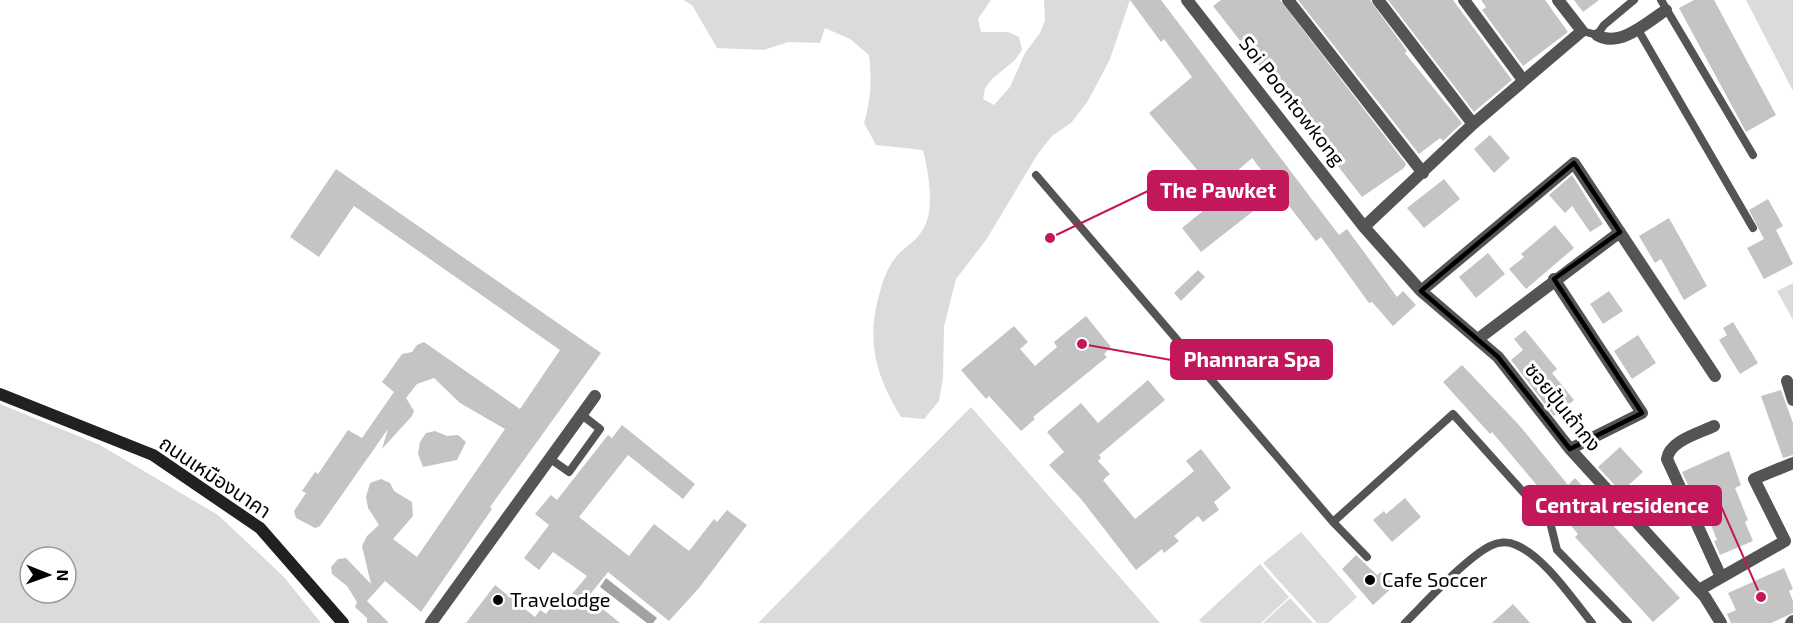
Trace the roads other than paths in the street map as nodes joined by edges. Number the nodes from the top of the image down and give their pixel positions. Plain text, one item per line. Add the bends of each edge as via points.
1 (1187, 0) edge
2 (1288, 0) edge
3 (1378, 0) edge
4 (1464, 0) edge
5 (1558, 0) edge
6 (1620, 0) edge
7 (1634, 0) edge
8 (1664, 5) edge
9 (1625, 7) junction
10 (1637, 28) junction
11 (1582, 31) junction
12 (1598, 35) junction
13 (1523, 80) junction
14 (1473, 124) junction
15 (1753, 155) dead end
16 (1423, 173) junction
17 (1036, 175) dead end
18 (1364, 227) junction
19 (1753, 228) dead end
20 (1620, 232) junction
21 (1554, 279) junction
22 (1421, 291) junction
23 (1478, 339) junction
24 (1715, 376) dead end
25 (1787, 381) dead end
26 (0, 394) edge
27 (595, 396) dead end
28 (1793, 400) edge
29 (582, 415) junction
30 (1714, 426) dead end
31 (1570, 449) junction
32 (549, 458) junction
33 (1793, 463) edge
34 (1333, 522) junction
35 (1367, 557) dead end
36 (1721, 577) junction
37 (1699, 590) junction
38 (343, 623) edge
39 (431, 623) edge
40 (1405, 623) edge
41 (1592, 623) edge
42 (1628, 623) edge
43 (1721, 623) edge

1 - 18 street, Soi Poontowkong
2 - 16 street
3 - 14 street
4 - 13 street
5 - 11 street
6 - 9 lane
7 - 9 lane
8 - 10 street
8 - 15 lane
9 - 12 lane
10 - 12 street via 1612,40
10 - 19 lane
11 - 12 lane
11 - 13 street
13 - 14 street
14 - 16 street
16 - 18 street
17 - 34 lane
18 - 22 street, ซอยปุ้นเถ้ากง
20 - 21 street
20 - 22 street via 1574,163
20 - 24 street
21 - 23 street
21 - 31 street via 1642,413
22 - 23 street, ซอยปุ้นเถ้ากง
23 - 31 street, ซอยปุ้นเถ้ากง via 1498,357
25 - 28 street
26 - 38 street, ถนนเหมืองนาคา via 153,455 260,528
27 - 29 street
29 - 32 street
29 - 32 lane via 600,429 568,472
30 - 36 street via 1676,444 1667,459
31 - 37 street, ซอยปุ้นเถ้ากง
32 - 39 street
33 - 36 street via 1754,479 1785,541
34 - 35 lane
34 - 42 lane via 1453,414 1550,522 1557,550
36 - 37 street
37 - 43 street, ซอยปุ้นเถ้ากง
40 - 41 lane via 1479,553 1505,542 1527,550

